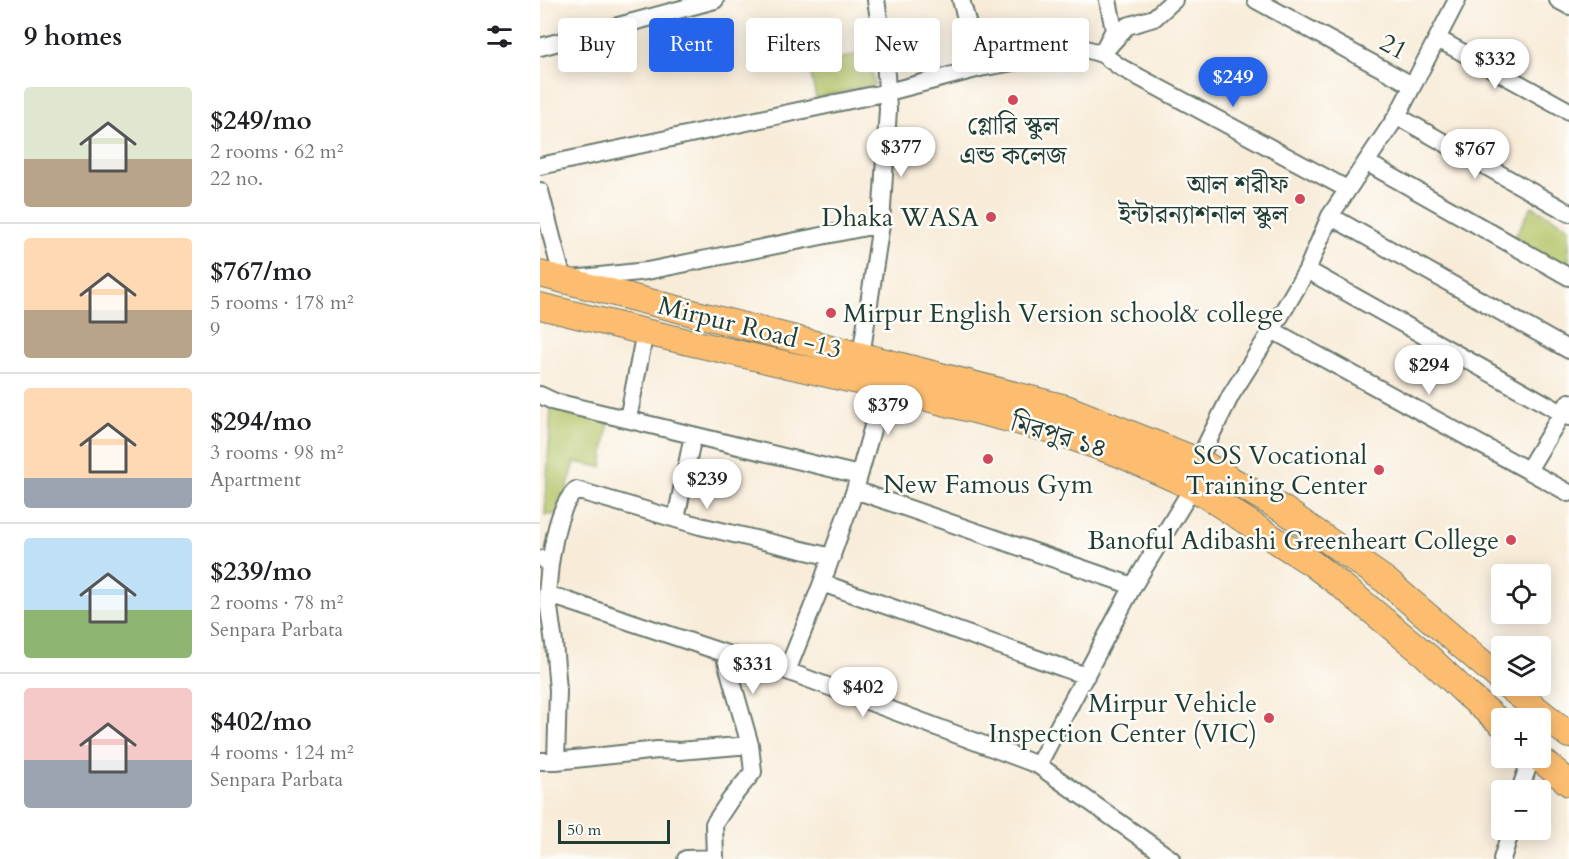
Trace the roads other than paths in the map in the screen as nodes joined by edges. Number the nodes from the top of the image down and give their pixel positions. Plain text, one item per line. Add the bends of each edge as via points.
1 (715, 0) edge
2 (876, 0) edge
3 (961, 0) edge
4 (1108, 0) edge
5 (1174, 0) edge
6 (1256, 0) edge
7 (1457, 0) edge
8 (1558, 0) edge
9 (692, 3) edge
10 (1569, 6) edge
11 (966, 18) edge
12 (1438, 39) junction
13 (540, 47) edge
14 (1089, 50) edge
15 (1102, 54) junction
16 (965, 72) edge
17 (1412, 85) junction
18 (888, 92) junction
19 (1569, 111) edge
20 (1397, 116) junction
21 (1366, 162) junction
22 (540, 166) edge
23 (1347, 189) junction
24 (540, 191) edge
25 (1569, 213) edge
26 (1330, 216) junction
27 (881, 224) junction
28 (1307, 270) junction
29 (552, 277) edge
30 (1569, 278) edge
31 (540, 306) edge
32 (1272, 330) junction
33 (645, 332) junction
34 (1569, 350) edge
35 (861, 356) junction
36 (884, 387) junction
37 (540, 395) edge
38 (1567, 411) edge
39 (628, 419) junction
40 (693, 435) junction
41 (1198, 461) junction
42 (1528, 470) junction
43 (857, 483) junction
44 (1193, 487) junction
45 (1569, 493) edge
46 (676, 519) junction
47 (832, 557) junction
48 (545, 561) edge
49 (822, 583) junction
50 (1133, 586) junction
51 (547, 594) junction
52 (724, 653) junction
53 (787, 671) junction
54 (1491, 671) edge
55 (1086, 676) junction
56 (1520, 696) edge
57 (1491, 714) edge
58 (1569, 735) edge
59 (750, 745) junction
60 (548, 761) edge
61 (1038, 765) junction
62 (1551, 768) edge
63 (1569, 783) edge
64 (1508, 840) edge
65 (715, 858) edge
66 (686, 859) edge
67 (1171, 859) edge
68 (1502, 859) edge

1 - 9 street
2 - 18 street
3 - 11 street
4 - 15 street via 1113,30
5 - 15 street via 1154,18 1127,26
6 - 17 street, 21
7 - 12 street
8 - 10 street
9 - 13 street
12 - 17 street
12 - 19 street
14 - 15 street
15 - 23 street
16 - 18 street
17 - 20 street
18 - 22 street
18 - 27 street
20 - 21 street
20 - 25 street
21 - 23 street
21 - 30 street
23 - 26 street
24 - 29 street
26 - 28 street
26 - 34 street
27 - 29 street via 647,271
27 - 35 street
28 - 32 street
28 - 38 street
29 - 35 main road, Mirpur Road -13
31 - 33 main road, মিরপুর ১৪
32 - 41 street
32 - 42 street
33 - 36 main road, মিরপুর ১৪
33 - 39 street
35 - 41 main road, Mirpur Road -13 via 1066,408
36 - 43 street
36 - 44 main road, মিরপুর ১৪ via 1087,441
37 - 39 street
38 - 42 street
39 - 40 street
40 - 43 street
40 - 46 street
41 - 54 main road, Mirpur Road -13 via 1284,510 1385,580
42 - 45 street
43 - 47 street
43 - 50 street
44 - 50 street
44 - 57 main road, মিরপুর ১৪ via 1342,586
46 - 47 street
46 - 48 street via 576,490 569,496
47 - 49 street
48 - 51 street
49 - 53 street
49 - 55 street
50 - 55 street
51 - 52 street
51 - 60 street via 558,690
52 - 53 street
52 - 59 street
53 - 61 street
55 - 61 street
56 - 58 main road
59 - 60 street
59 - 65 street via 753,772 714,824
61 - 67 street
62 - 63 main road
64 - 68 street
65 - 66 street

